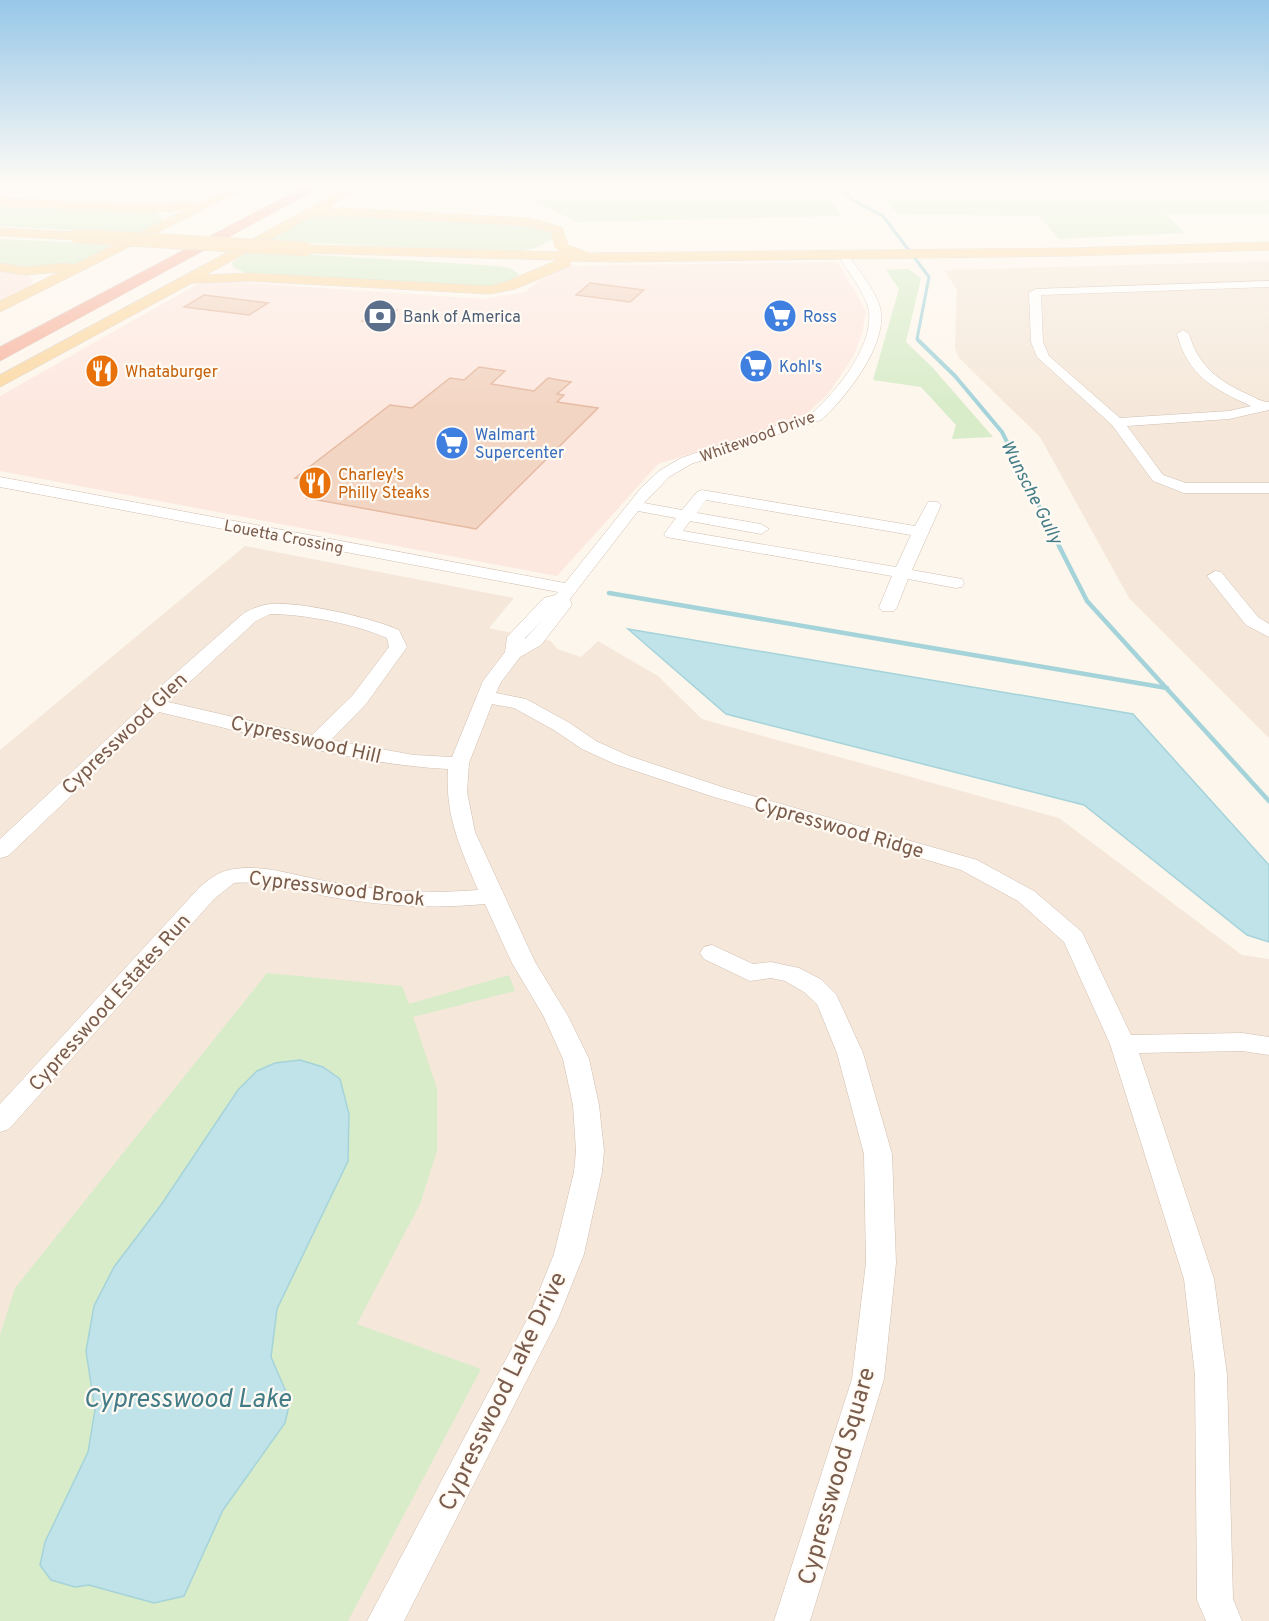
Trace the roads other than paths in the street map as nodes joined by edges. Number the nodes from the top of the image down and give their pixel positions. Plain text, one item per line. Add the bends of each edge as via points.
1 (99, 258) edge
2 (182, 258) edge
3 (228, 258) edge
4 (230, 258) edge
5 (466, 258) edge
6 (489, 258) junction
7 (593, 258) joint
8 (667, 258) junction
9 (681, 258) edge
10 (835, 258) edge
11 (845, 258) edge
12 (94, 260) junction
13 (567, 262) junction
14 (650, 263) junction
15 (0, 267) edge
16 (25, 271) junction
17 (249, 277) junction
18 (528, 278) junction
19 (180, 284) junction
20 (1269, 284) edge
21 (33, 291) junction
22 (0, 308) edge
23 (1183, 334) dead end
24 (0, 355) edge
25 (0, 382) edge
26 (1267, 406) edge
27 (1117, 422) junction
28 (0, 482) edge
29 (1269, 488) edge
30 (933, 505) dead end
31 (635, 506) junction
32 (686, 515) junction
33 (763, 526) junction
34 (921, 532) junction
35 (902, 573) junction
36 (1215, 576) dead end
37 (956, 583) dead end
38 (565, 594) junction
39 (888, 607) dead end
40 (1269, 632) edge
41 (485, 697) junction
42 (155, 705) junction
43 (316, 742) junction
44 (459, 763) junction
45 (0, 851) edge
46 (219, 882) joint
47 (492, 896) junction
48 (711, 953) dead end
49 (1123, 1044) junction
50 (1269, 1046) edge
51 (0, 1122) edge
52 (385, 1621) edge
53 (792, 1621) edge
54 (1224, 1621) edge

1 - 12 main road
2 - 24 highway
3 - 19 main road
4 - 17 main road via 228,267
5 - 6 main road, bridge
6 - 7 main road
6 - 13 main road
6 - 18 main road via 520,268
7 - 8 main road
8 - 9 main road
8 - 14 main road
10 - 14 main road
11 - 31 street, Whitewood Drive via 873,304 875,319 869,348 833,402 816,417 686,461 664,474
12 - 16 main road
12 - 21 main road
13 - 14 main road
13 - 18 main road
15 - 16 main road
16 - 21 main road via 38,276
17 - 18 main road via 476,290 505,288
17 - 19 main road via 214,277
19 - 25 main road
20 - 27 street via 1037,292 1037,342 1043,357
21 - 22 main road
23 - 26 street via 1187,354 1200,370 1221,385
26 - 27 street via 1229,415
27 - 29 street via 1164,489
28 - 38 street, Louetta Crossing
30 - 34 street
31 - 32 street
31 - 38 street, Whitewood Drive
32 - 33 street
32 - 33 street via 702,495
32 - 33 street via 672,534
33 - 34 street
33 - 35 street
34 - 35 street
35 - 37 street
35 - 39 street
36 - 40 street via 1252,621
38 - 41 street, Cypresswood Lake Drive via 563,605 538,626 535,641 514,653
41 - 44 street, Cypresswood Lake Drive
41 - 49 street, Cypresswood Ridge via 519,703 622,760 969,865 1026,896 1074,938
42 - 43 street, Cypresswood Hill
42 - 43 street, Cypresswood Glen via 250,617 272,609 392,634 398,647 359,700
42 - 45 street, Cypresswood Glen
43 - 44 street, Cypresswood Hill via 414,761
44 - 47 street, Cypresswood Lake Drive via 457,792 464,832
46 - 47 street, Cypresswood Brook via 232,876 260,878 377,897 455,900
46 - 51 street, Cypresswood Estates Run
47 - 52 street, Cypresswood Lake Drive via 576,1059 586,1105 588,1172 569,1254 543,1319
48 - 53 street, Cypresswood Square via 750,973 771,970 791,974 813,986 827,1000 850,1053 878,1154 881,1263 868,1379
49 - 50 street via 1242,1042
49 - 54 street, Cypresswood Ridge via 1199,1279 1211,1375 1215,1600

